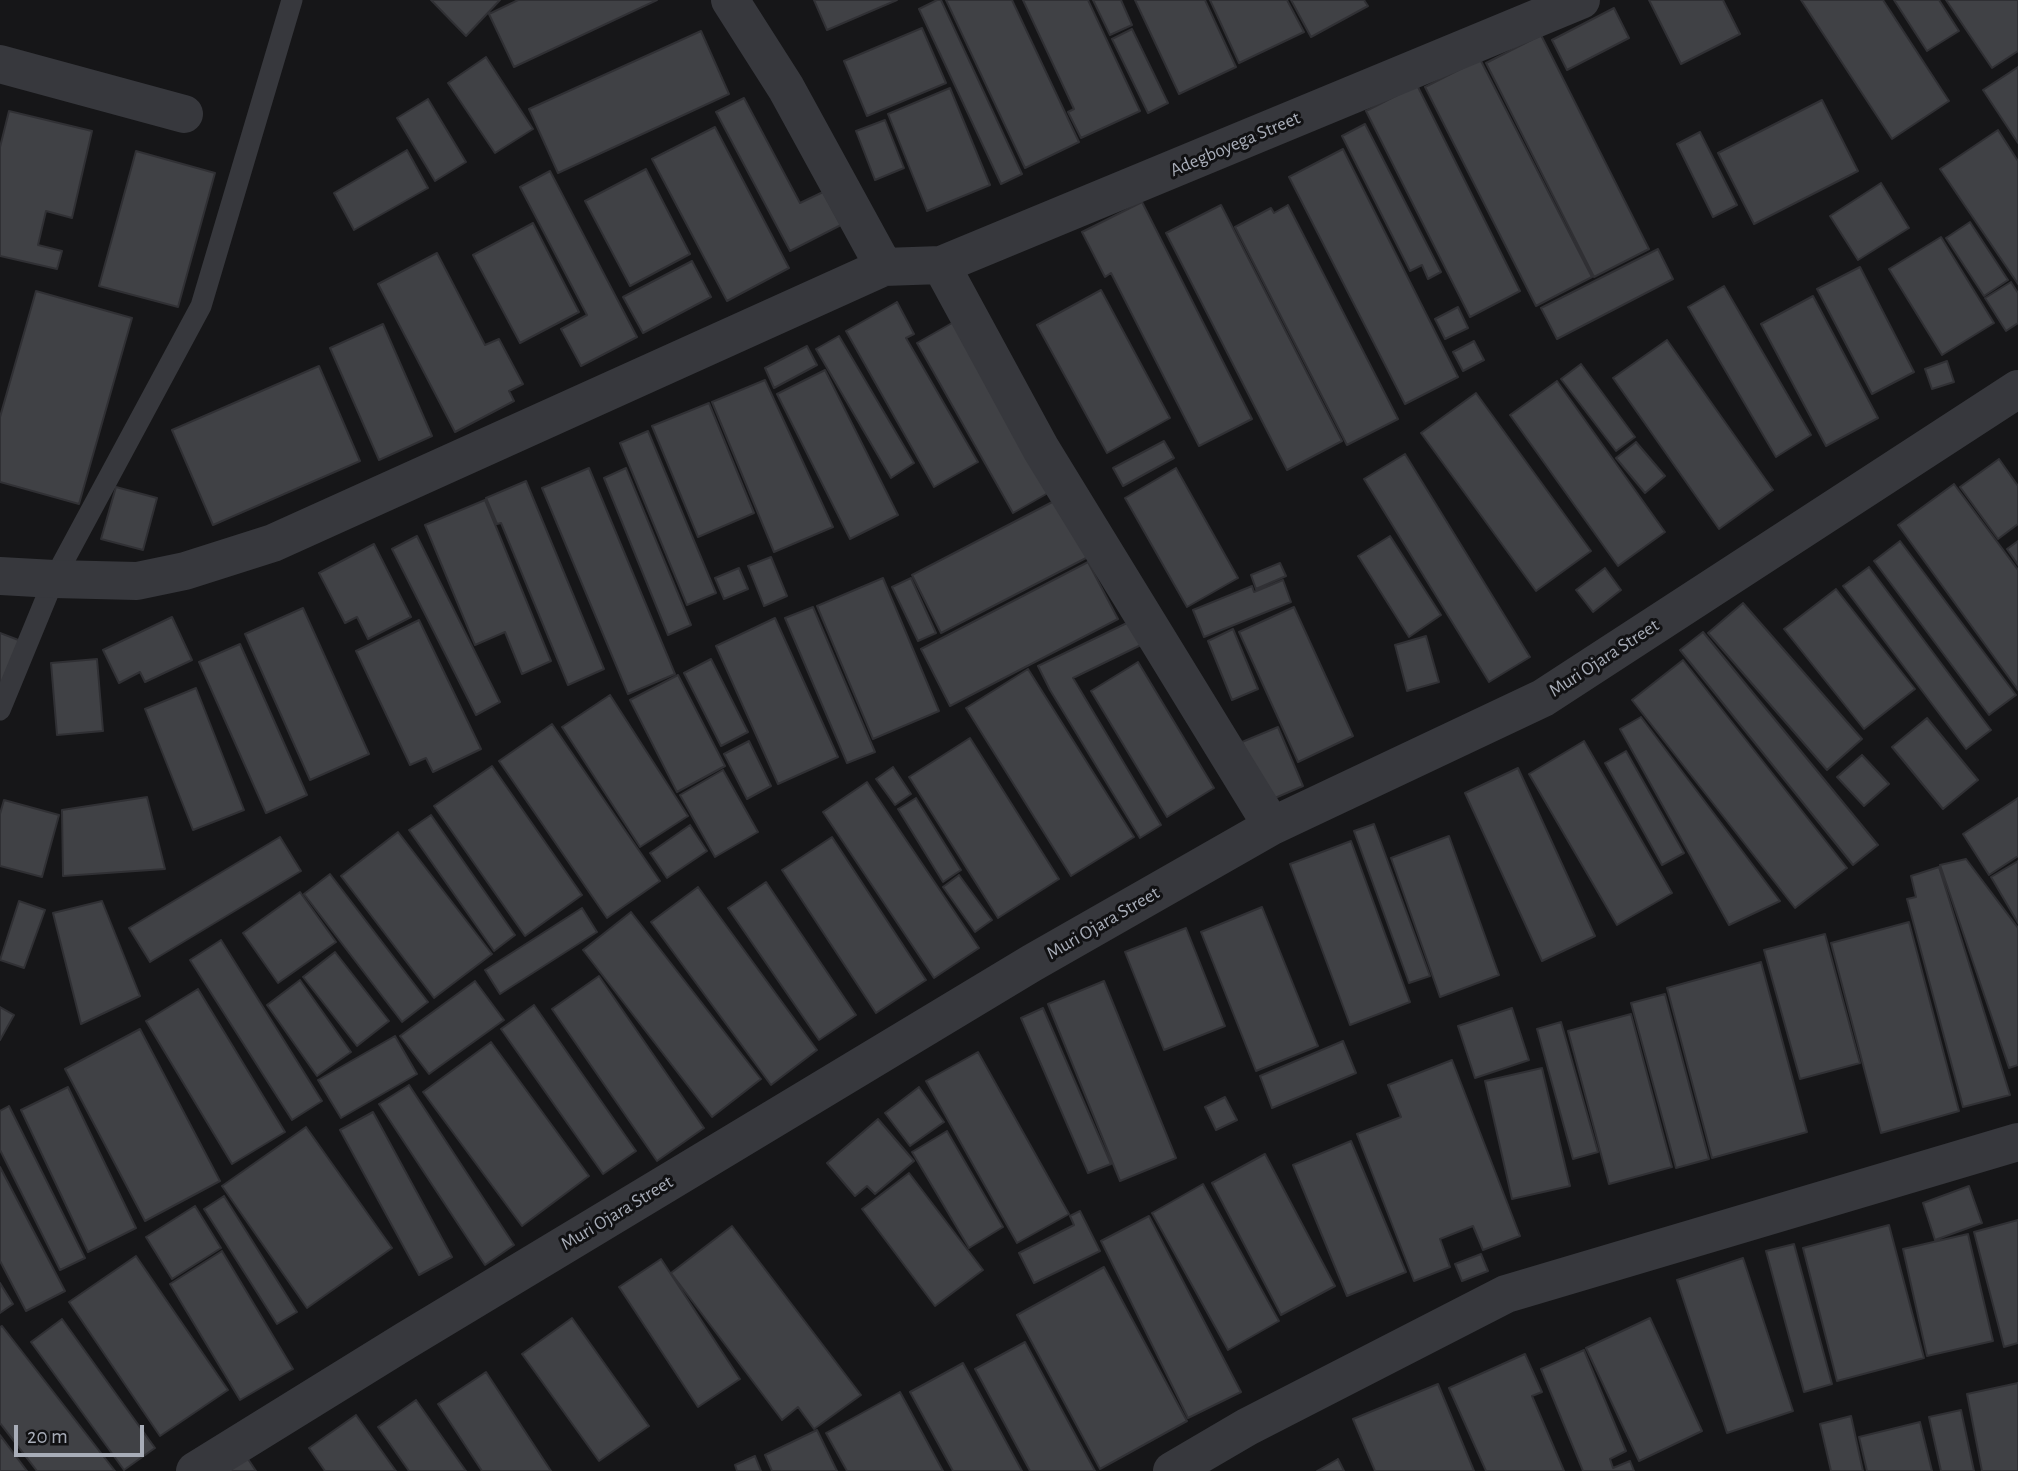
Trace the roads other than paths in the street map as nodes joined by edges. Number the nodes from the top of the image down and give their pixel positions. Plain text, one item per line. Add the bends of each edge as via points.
1 (292, 0) edge
2 (730, 0) edge
3 (1581, 0) edge
4 (0, 64) edge
5 (184, 114) dead end
6 (941, 265) junction
7 (884, 267) junction
8 (2018, 389) edge
9 (0, 576) edge
10 (54, 579) junction
11 (0, 710) edge
12 (1272, 826) junction
13 (2018, 1142) edge
14 (195, 1471) edge
15 (1172, 1471) edge

1 - 10 lane via 201,306
2 - 7 street via 786,88
3 - 6 street, Adegboyega Street
4 - 5 street
6 - 7 street, Adegboyega Street
6 - 12 street via 1041,449
7 - 10 street via 274,543 137,581
8 - 12 street, Muri Ojara Street via 1543,698
9 - 10 street
10 - 11 lane
12 - 14 street, Muri Ojara Street via 1008,977
13 - 15 street via 1506,1294 1247,1426

